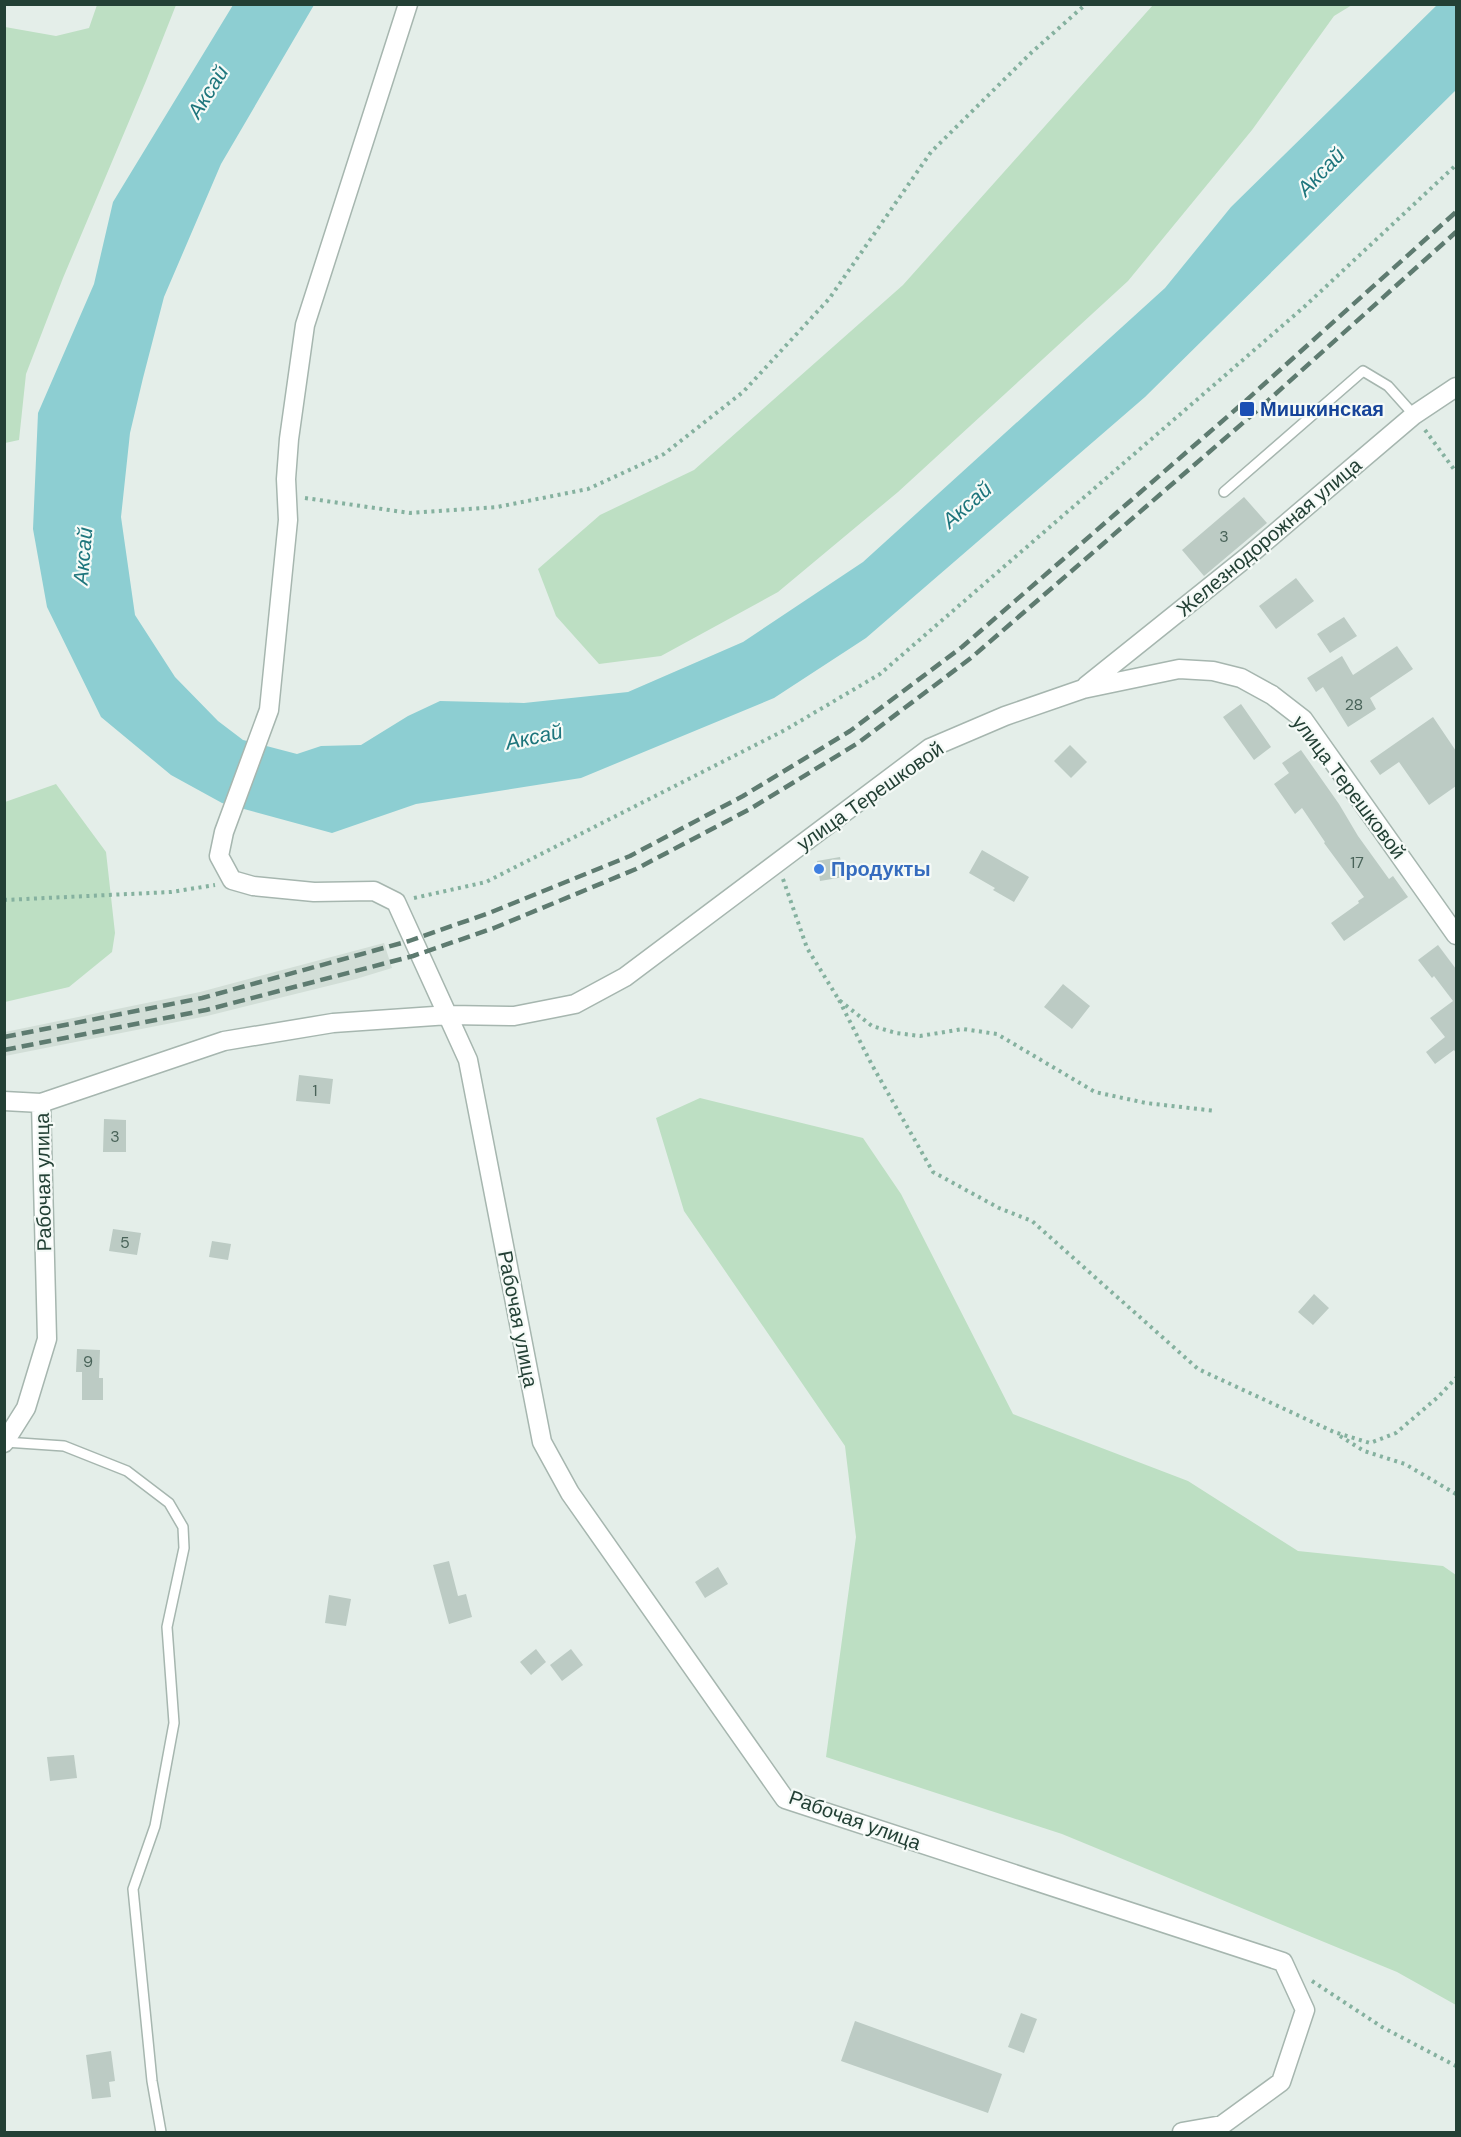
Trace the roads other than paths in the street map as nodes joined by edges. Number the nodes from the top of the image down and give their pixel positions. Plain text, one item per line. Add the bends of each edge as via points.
1 (408, 4) edge
2 (1456, 387) edge
3 (1414, 415) junction
4 (1224, 492) dead end
5 (1083, 689) junction
6 (1456, 935) edge
7 (449, 1015) junction
8 (4, 1101) edge
9 (41, 1103) junction
10 (5, 1443) edge
11 (161, 2133) edge
12 (1182, 2133) edge

1 - 7 street via 305,326 289,440 288,520 269,710 224,832 219,856 232,880 253,886 314,892 374,891 396,902
2 - 3 street, Железнодорожная улица
3 - 4 lane via 1388,386 1363,371
3 - 5 street, Железнодорожная улица
5 - 6 street, улица Терешковой via 1179,669 1213,670 1241,678 1272,695 1303,719
5 - 7 street, улица Терешковой via 930,748 675,942 625,977 575,1004 514,1016
7 - 9 street, Рабочая улица via 333,1023 224,1041
7 - 12 street, Рабочая улица via 468,1060 542,1442 570,1493 785,1799 1283,1962 1305,2010 1281,2082 1222,2126
8 - 9 street
9 - 10 street, Рабочая улица via 47,1338 26,1408
10 - 11 lane via 64,1446 127,1471 169,1503 183,1527 184,1548 167,1627 174,1723 156,1826 133,1889 152,2081

